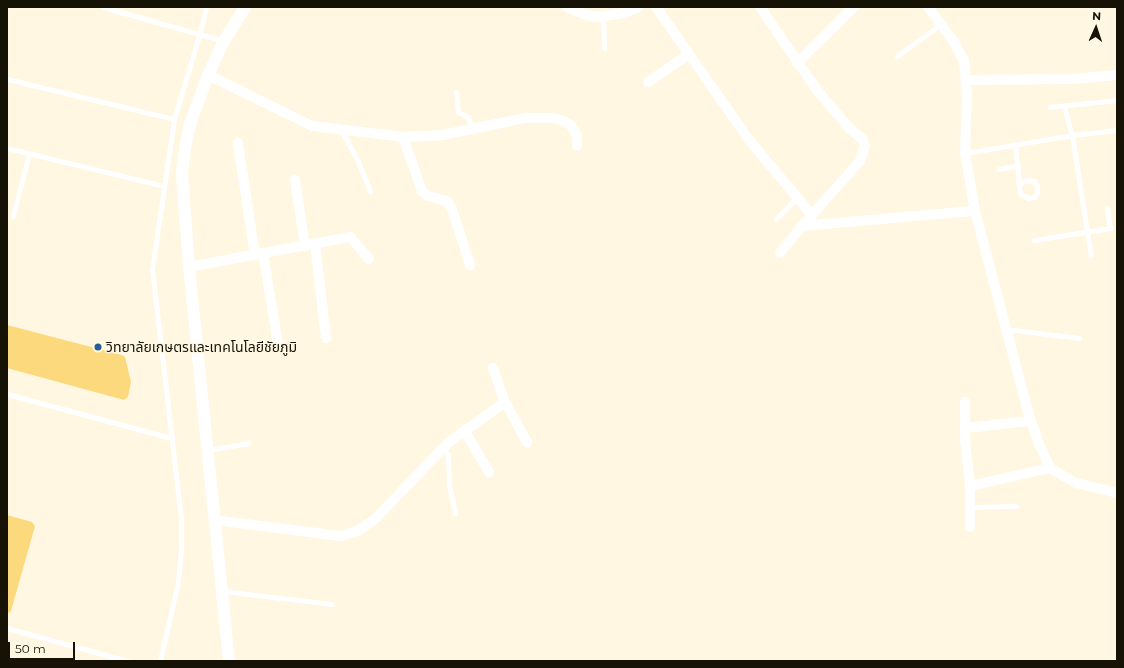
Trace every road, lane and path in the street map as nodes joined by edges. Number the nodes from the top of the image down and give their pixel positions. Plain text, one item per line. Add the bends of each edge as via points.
1 (102, 7) edge
2 (206, 7) edge
3 (245, 7) edge
4 (567, 7) edge
5 (639, 7) edge
6 (656, 7) edge
7 (760, 7) edge
8 (854, 7) edge
9 (928, 7) edge
10 (602, 16) junction
11 (941, 24) junction
12 (200, 33) junction
13 (224, 42) junction
14 (604, 48) dead end
15 (689, 54) junction
16 (897, 56) dead end
17 (797, 63) junction
18 (208, 75) junction
19 (1117, 75) edge
20 (7, 79) edge
21 (966, 80) junction
22 (648, 82) dead end
23 (456, 92) dead end
24 (1117, 100) edge
25 (1064, 106) junction
26 (1050, 107) dead end
27 (174, 119) junction
28 (341, 130) junction
29 (473, 130) junction
30 (1117, 130) edge
31 (1072, 135) junction
32 (403, 137) junction
33 (238, 143) dead end
34 (1015, 145) junction
35 (577, 146) dead end
36 (7, 148) edge
37 (28, 153) junction
38 (966, 153) junction
39 (1018, 165) junction
40 (999, 169) dead end
41 (295, 180) dead end
42 (1020, 184) dead end
43 (164, 186) junction
44 (370, 192) dead end
45 (797, 197) junction
46 (1107, 208) dead end
47 (976, 211) junction
48 (812, 215) junction
49 (13, 216) dead end
50 (776, 219) dead end
51 (802, 226) junction
52 (1086, 232) junction
53 (1034, 240) dead end
54 (310, 245) junction
55 (780, 253) dead end
56 (259, 254) junction
57 (1091, 256) dead end
58 (369, 259) dead end
59 (470, 265) dead end
60 (190, 267) junction
61 (1006, 329) junction
62 (326, 338) dead end
63 (1079, 338) dead end
64 (278, 344) dead end
65 (493, 368) dead end
66 (7, 394) edge
67 (505, 402) junction
68 (965, 402) dead end
69 (1031, 421) junction
70 (965, 428) junction
71 (464, 430) junction
72 (171, 438) junction
73 (527, 442) dead end
74 (248, 443) dead end
75 (444, 448) junction
76 (207, 450) junction
77 (1050, 468) junction
78 (489, 472) dead end
79 (970, 486) junction
80 (1117, 493) edge
81 (1016, 506) dead end
82 (971, 507) junction
83 (455, 513) dead end
84 (215, 520) junction
85 (970, 527) dead end
86 (222, 590) junction
87 (331, 604) dead end
88 (7, 628) edge
89 (128, 661) edge
90 (160, 661) edge
91 (229, 661) edge

1 - 12 lane
2 - 12 lane
3 - 13 street
4 - 10 street via 587,15
5 - 10 street via 624,13
6 - 15 street
7 - 17 street
8 - 17 street
9 - 11 street
10 - 14 lane
11 - 16 lane
11 - 21 street via 962,55
12 - 13 lane
12 - 27 lane
13 - 18 street
15 - 22 street
15 - 45 street via 749,140
17 - 48 street via 816,90 862,139 865,146 860,161
18 - 28 street via 312,126
18 - 60 street via 190,124 183,158
19 - 21 street via 1077,79
20 - 27 lane
21 - 38 street
23 - 29 lane via 458,112 468,117
24 - 25 lane
25 - 26 lane
25 - 31 lane
27 - 43 lane
28 - 32 street
28 - 44 lane via 357,159
29 - 32 street
29 - 35 street via 525,118 561,120 575,130
30 - 31 lane
31 - 34 lane
31 - 52 lane
32 - 59 street via 422,191 428,196 447,202 452,209
33 - 56 street
34 - 38 lane
34 - 39 lane
36 - 37 lane
37 - 43 lane
37 - 49 lane
38 - 47 street
39 - 40 lane
39 - 42 lane
41 - 54 street
43 - 72 lane via 152,270
45 - 48 street
45 - 50 lane
46 - 52 lane via 1110,228
47 - 51 street
47 - 61 street
48 - 51 street
51 - 55 street
52 - 53 lane
52 - 57 lane
54 - 56 street
54 - 58 street via 350,237
54 - 62 street
56 - 60 street
56 - 64 street
60 - 76 street
61 - 63 lane
61 - 69 street
65 - 67 street
66 - 72 lane
67 - 71 street
67 - 73 street
68 - 70 street
69 - 70 street
69 - 77 street
70 - 79 street
71 - 75 street
71 - 78 street
72 - 90 lane via 181,519 181,545 178,582
74 - 76 lane
75 - 83 lane via 448,455 449,485
75 - 84 street via 376,518 359,530 341,536
76 - 84 street
77 - 79 street
77 - 80 street via 1076,483
79 - 82 street
81 - 82 lane
82 - 85 street
84 - 86 street
86 - 87 lane
86 - 91 street
88 - 89 lane

